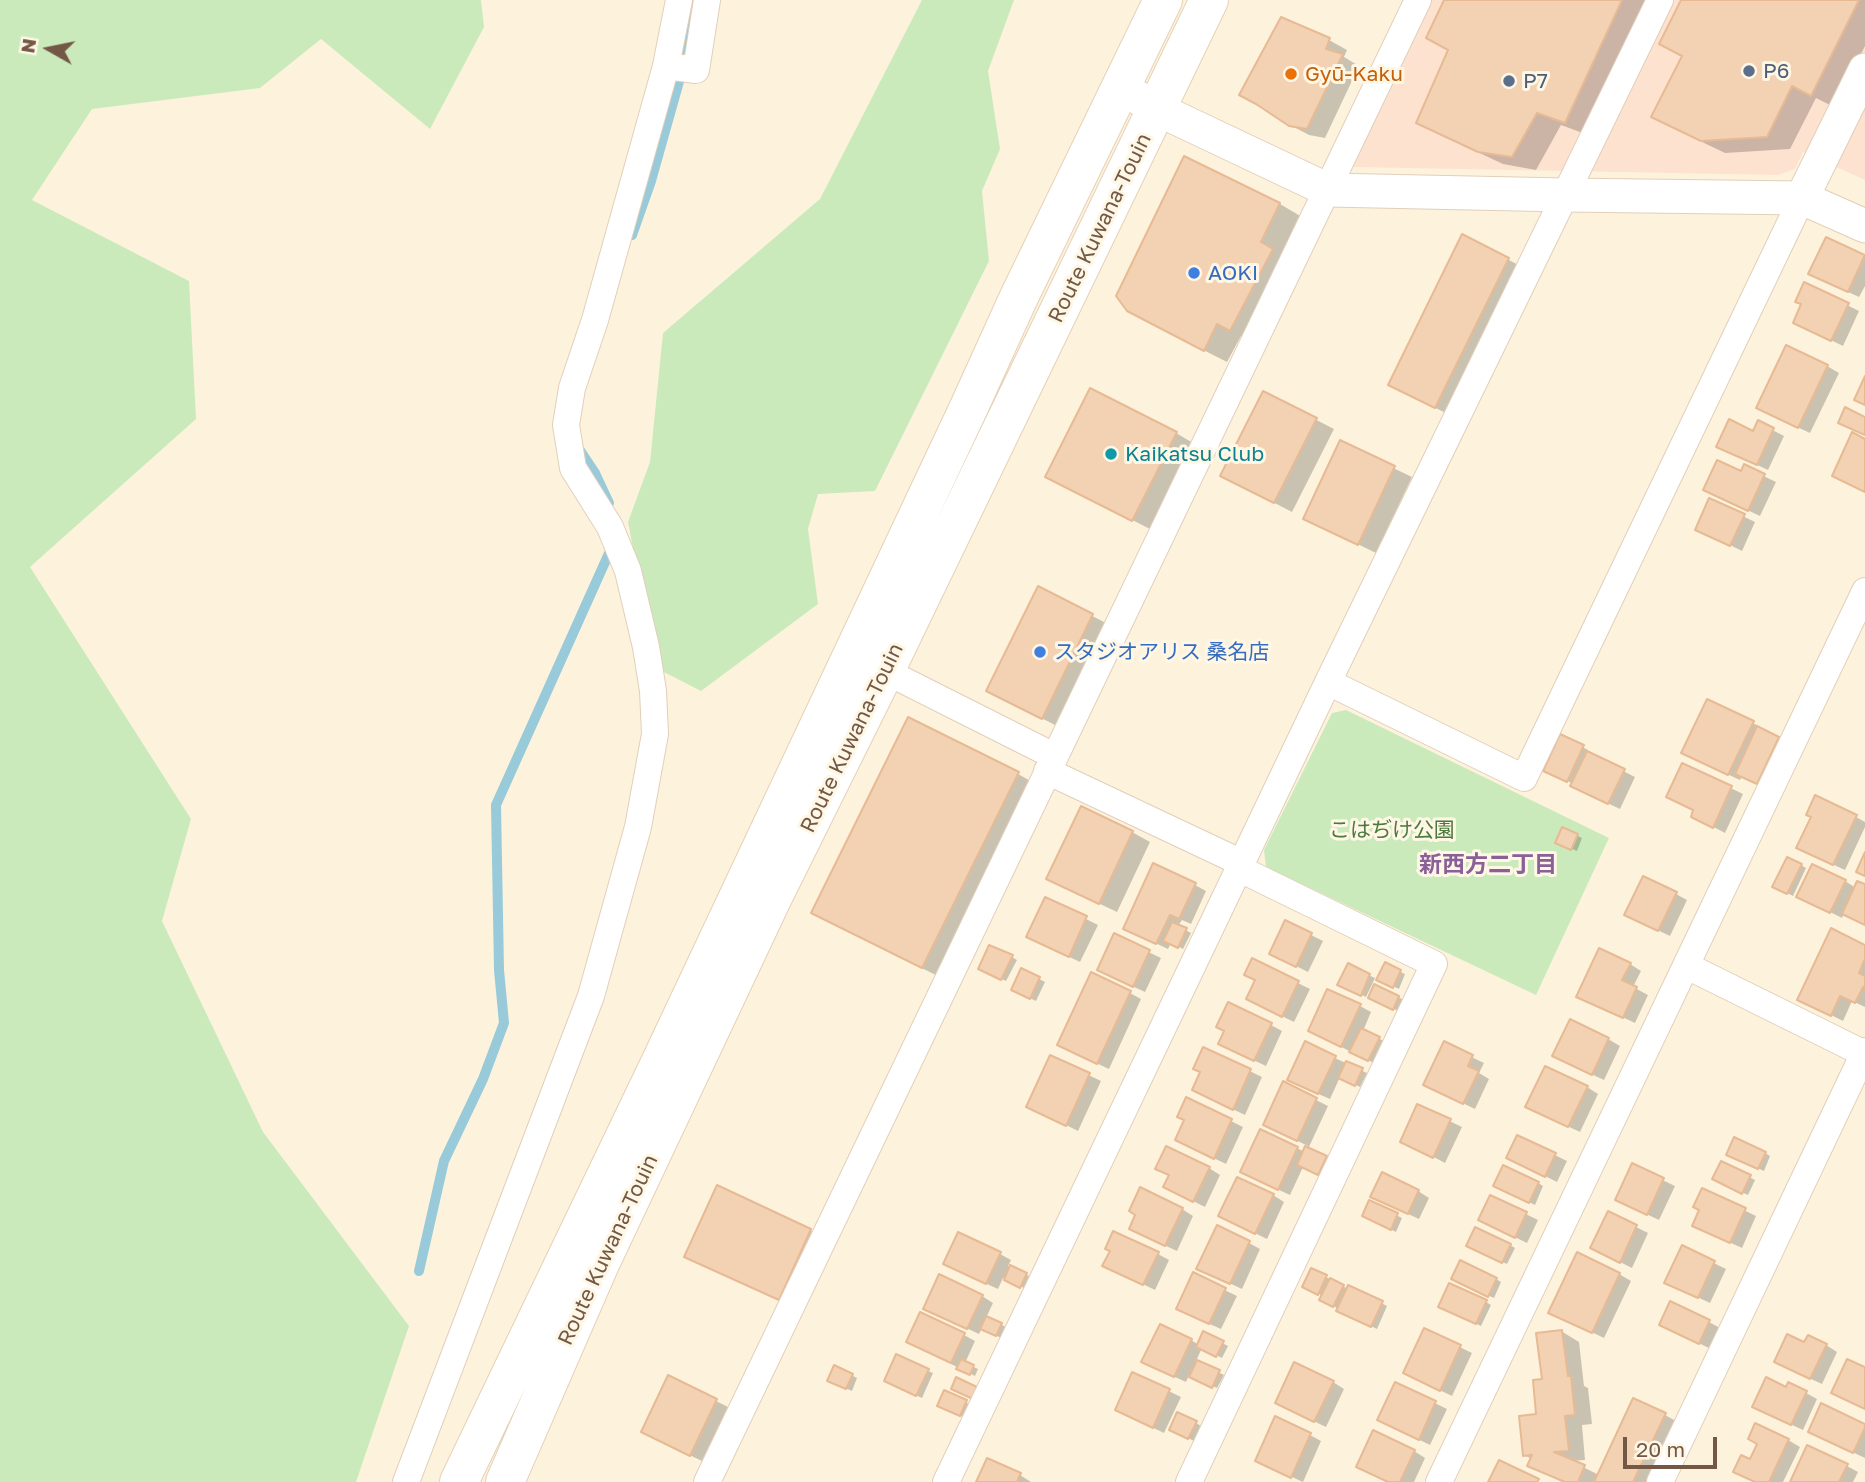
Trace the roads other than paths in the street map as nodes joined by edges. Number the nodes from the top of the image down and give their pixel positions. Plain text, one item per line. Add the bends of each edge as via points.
1 (679, 0) edge
2 (708, 0) edge
3 (1163, 0) edge
4 (1209, 0) edge
5 (1418, 0) edge
6 (1660, 0) edge
7 (666, 66) junction
8 (1865, 70) edge
9 (1121, 87) junction
10 (1157, 109) junction
11 (1328, 190) junction
12 (1565, 195) junction
13 (1802, 198) junction
14 (1865, 226) edge
15 (1018, 299) junction
16 (1865, 591) edge
17 (885, 671) junction
18 (1328, 682) junction
19 (1051, 763) junction
20 (1241, 866) junction
21 (1687, 966) junction
22 (1865, 1052) edge
23 (600, 1266) junction
24 (405, 1482) edge
25 (459, 1482) edge
26 (486, 1482) edge
27 (505, 1482) edge
28 (707, 1482) edge
29 (946, 1482) edge
30 (1189, 1482) edge
31 (1439, 1482) edge
32 (1660, 1482) edge

1 - 7 street
2 - 7 street via 696,70
3 - 9 main road, Route Kuwana-Touin
4 - 10 main road, Route Kuwana-Touin
5 - 11 street
6 - 12 street
7 - 24 street via 596,320 572,388 566,425 573,468 610,527 628,571 646,647 655,734 638,827 591,996
8 - 13 street
9 - 10 street
9 - 15 main road, Route Kuwana-Touin
10 - 11 street
10 - 15 main road via 1145,107 1123,114 1053,257
10 - 17 main road, Route Kuwana-Touin
11 - 12 street
11 - 19 street
12 - 13 street
12 - 18 street
13 - 14 street
13 - 18 street via 1524,778
15 - 25 main road, Route Kuwana-Touin
16 - 21 street
17 - 19 street
17 - 23 main road, Route Kuwana-Touin
18 - 20 street
19 - 20 street
19 - 28 street
20 - 29 street
20 - 30 street via 1434,964
21 - 22 street
21 - 31 street
22 - 32 street
23 - 26 main road via 554,1336
23 - 27 main road, Route Kuwana-Touin

